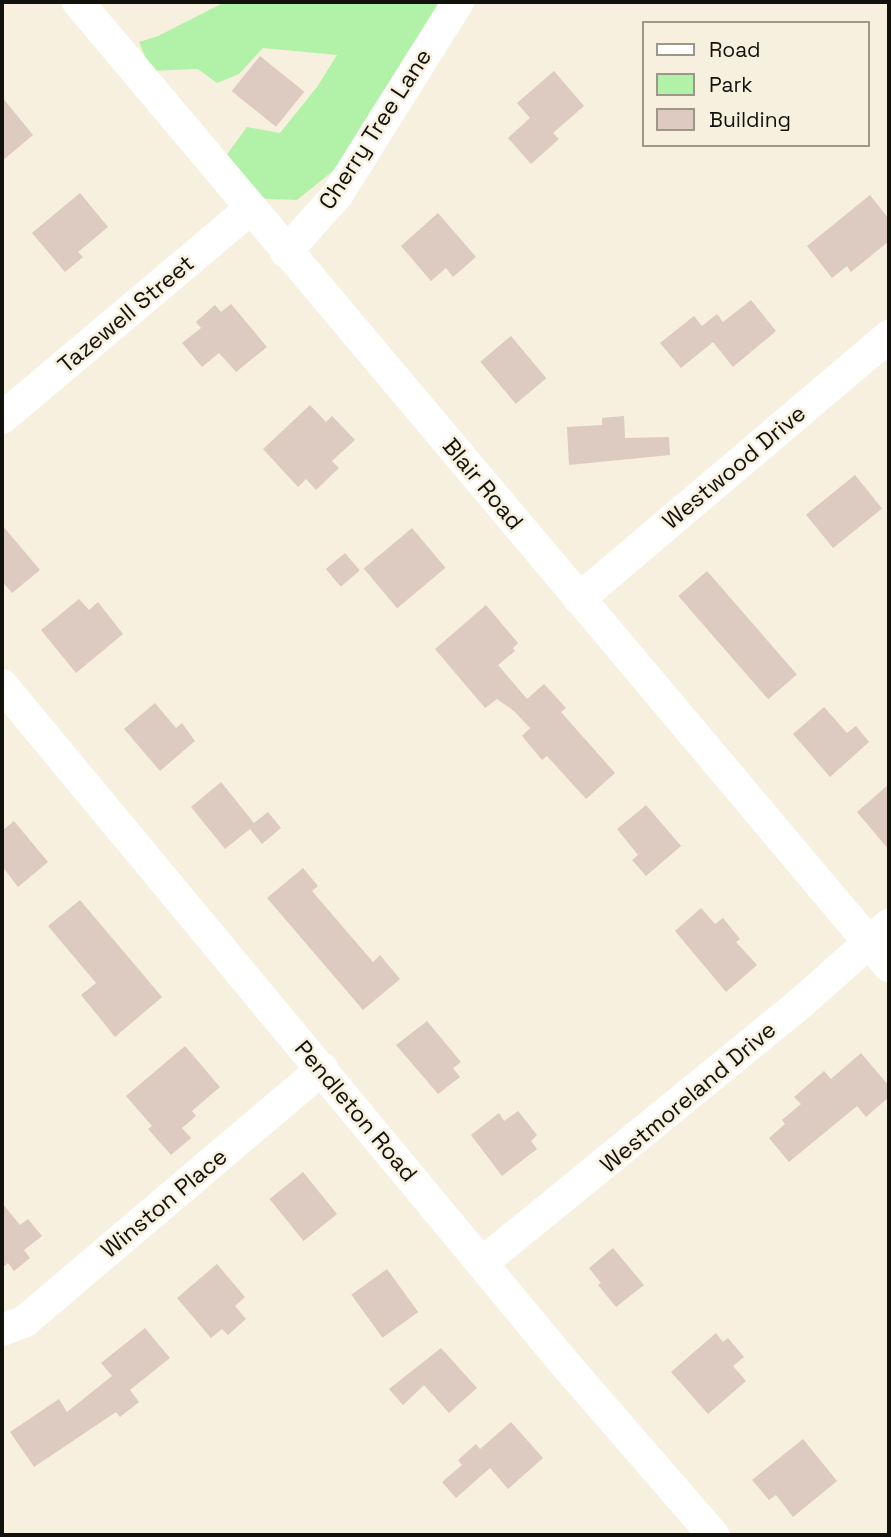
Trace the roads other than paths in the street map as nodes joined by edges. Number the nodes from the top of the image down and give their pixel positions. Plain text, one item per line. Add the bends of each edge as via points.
1 (78, 2) edge
2 (458, 2) edge
3 (250, 209) junction
4 (286, 252) junction
5 (889, 336) edge
6 (2, 418) edge
7 (579, 598) junction
8 (2, 685) edge
9 (883, 945) edge
10 (322, 1069) junction
11 (482, 1263) junction
12 (2, 1330) edge
13 (713, 1535) edge

1 - 3 street, Blair Road
2 - 4 street, Cherry Tree Lane via 337,195
3 - 4 street, Blair Road
3 - 6 street, Tazewell Street
4 - 7 street, Blair Road
5 - 7 street, Westwood Drive
7 - 9 street, Blair Road
8 - 10 street, Pendleton Road
9 - 11 street, Westmoreland Drive via 751,1044
10 - 11 street, Pendleton Road
10 - 12 street, Winston Place via 25,1321
11 - 13 street, Pendleton Road

